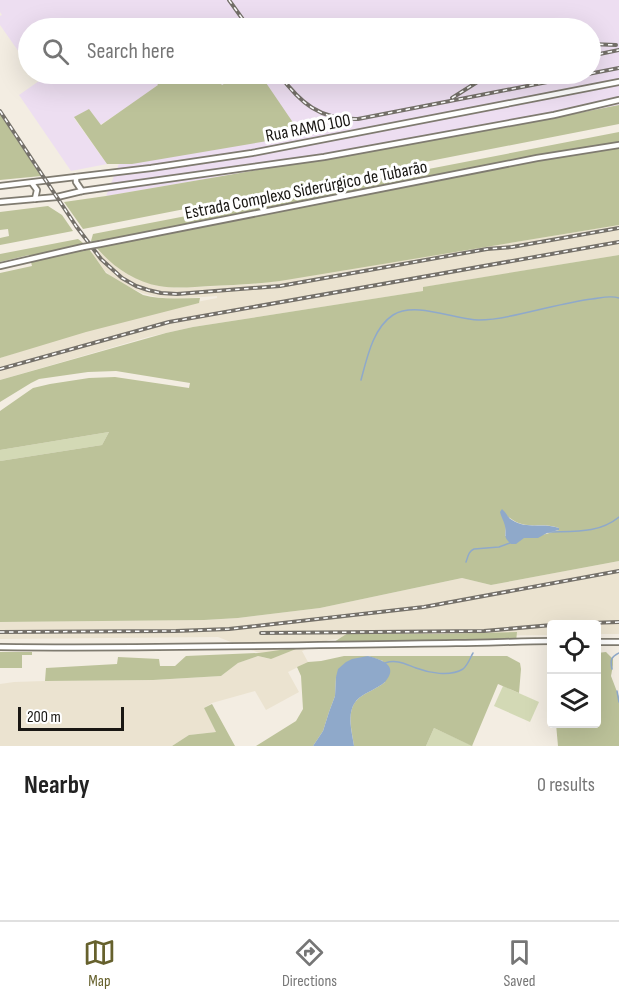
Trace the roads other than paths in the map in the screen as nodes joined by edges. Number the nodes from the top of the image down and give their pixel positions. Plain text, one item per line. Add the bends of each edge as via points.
1 (619, 82) edge
2 (619, 100) edge
3 (619, 145) edge
4 (76, 177) junction
5 (32, 183) junction
6 (0, 186) edge
7 (82, 191) junction
8 (35, 199) junction
9 (0, 202) edge
10 (0, 266) edge
11 (547, 641) edge
12 (601, 642) edge
13 (619, 642) edge
14 (0, 647) edge

1 - 4 street, Rua RAMO 100 via 252,153
2 - 7 street, Rua RAMO 100 via 324,157
3 - 10 street, Estrada Complexo Siderúrgico de Tubarão, bridge
4 - 5 street, Rua RAMO 100
4 - 7 street
5 - 6 street, Rua RAMO 100
5 - 8 street via 37,190
7 - 8 street, Rua RAMO 100
8 - 9 street, Rua RAMO 100
11 - 14 street
12 - 13 street

